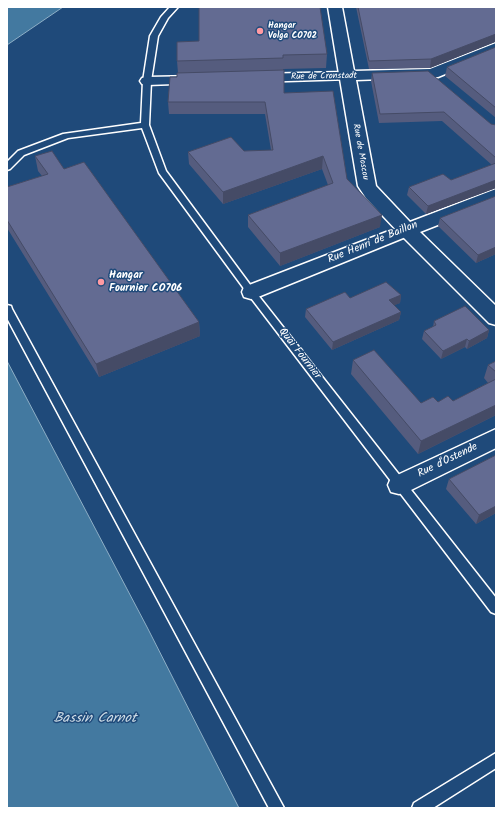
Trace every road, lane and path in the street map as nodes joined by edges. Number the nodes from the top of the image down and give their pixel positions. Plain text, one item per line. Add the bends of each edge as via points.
1 (174, 7) edge
2 (335, 7) edge
3 (496, 48) edge
4 (346, 76) junction
5 (212, 79) edge
6 (244, 79) edge
7 (147, 81) junction
8 (145, 125) junction
9 (7, 167) edge
10 (496, 195) edge
11 (407, 230) junction
12 (251, 292) junction
13 (7, 309) edge
14 (496, 318) edge
15 (496, 438) edge
16 (399, 485) junction
17 (496, 608) edge
18 (496, 760) edge
19 (277, 808) edge
20 (419, 808) edge

1 - 7 lane, Quai Fournier via 154,36
2 - 4 street, Rue de Moscou
3 - 4 street, Rue de Cronstadt via 438,79
4 - 6 street, Rue de Cronstadt
4 - 11 street, Rue de Moscou via 367,186
5 - 7 street
7 - 8 lane, Quai Fournier
8 - 9 lane via 66,136 21,152
8 - 12 lane, Quai Fournier via 162,171
10 - 11 street, Rue Henri de Baillon
11 - 12 street, Rue Henri de Baillon
11 - 14 street, Rue de Moscou
12 - 16 lane, Quai Fournier
13 - 19 lane
15 - 16 street, Rue d'Ostende
16 - 17 lane, Quai Fournier
18 - 20 lane

